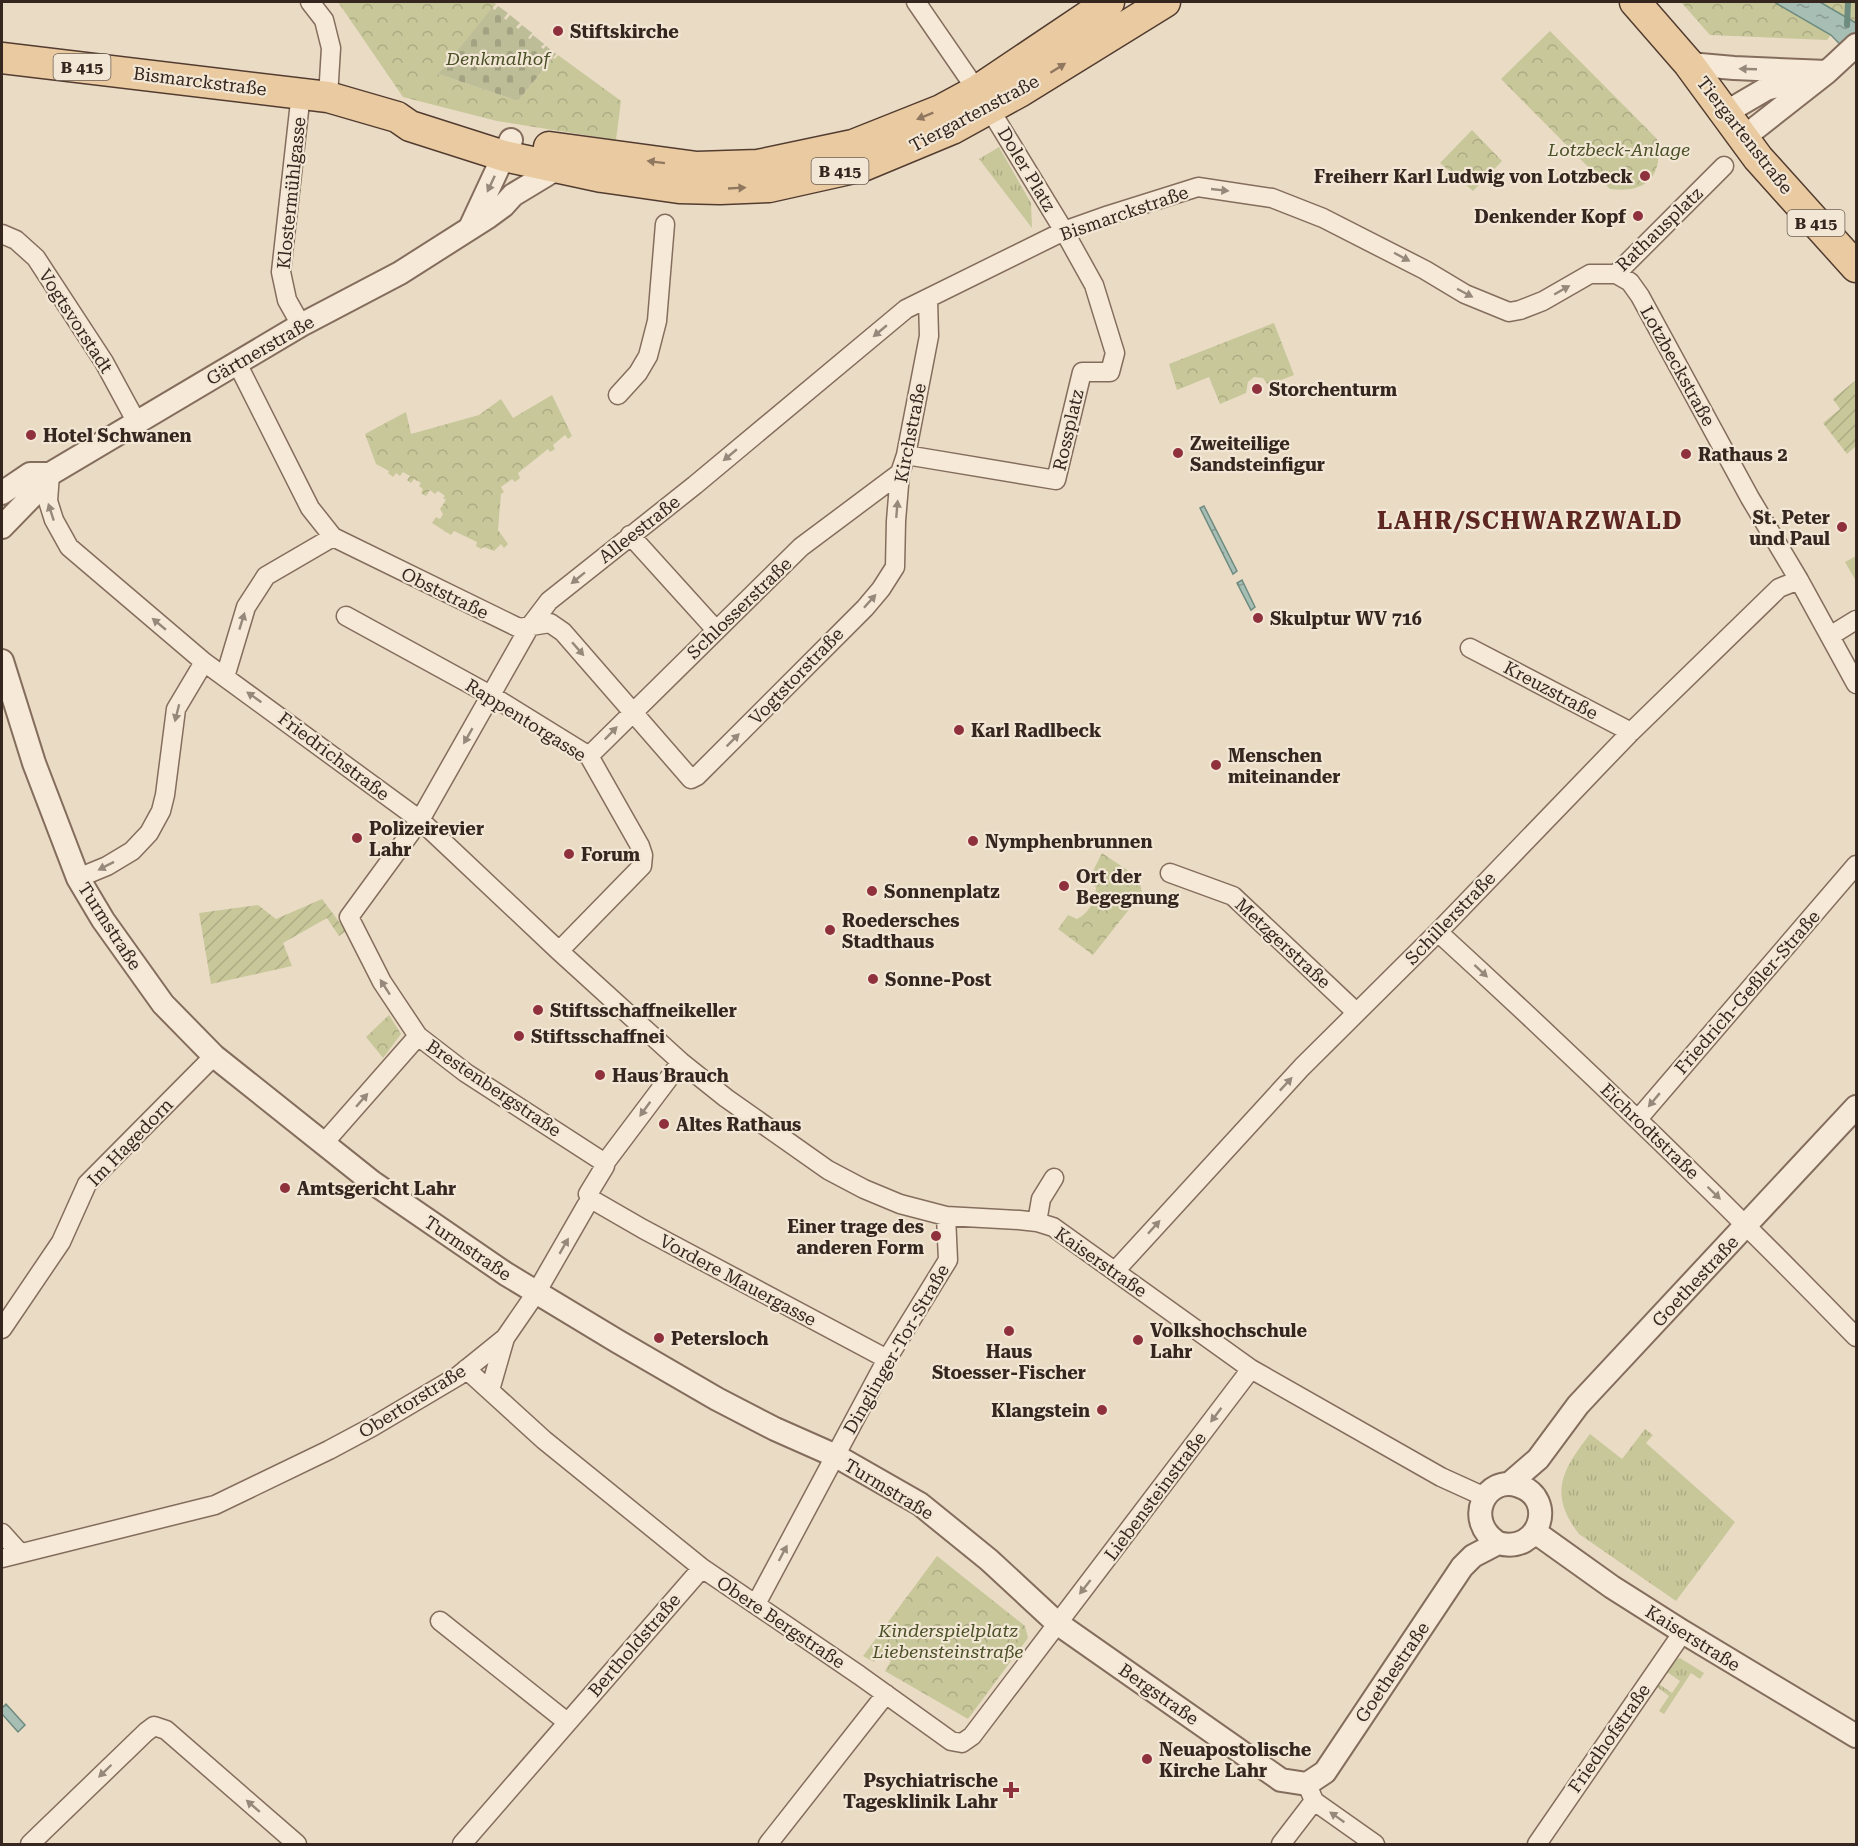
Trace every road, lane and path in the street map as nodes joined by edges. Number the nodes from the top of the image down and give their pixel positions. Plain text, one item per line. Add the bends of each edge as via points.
1 (310, 2) edge
2 (916, 2) edge
3 (1109, 2) edge
4 (1165, 2) edge
5 (1635, 2) edge
6 (1851, 50) edge
7 (2, 58) edge
8 (1689, 64) junction
9 (1827, 72) junction
10 (314, 95) junction
11 (983, 99) junction
12 (1725, 113) junction
13 (1743, 138) junction
14 (511, 152) junction
15 (1724, 166) dead end
16 (556, 169) junction
17 (513, 195) junction
18 (665, 224) dead end
19 (470, 228) junction
20 (1064, 231) junction
21 (2, 234) edge
22 (1857, 267) edge
23 (1425, 270) joint
24 (1617, 274) junction
25 (928, 299) junction
26 (302, 326) junction
27 (237, 363) junction
28 (618, 395) dead end
29 (136, 422) junction
30 (906, 454) junction
31 (900, 473) junction
32 (50, 474) junction
33 (2, 493) edge
34 (2, 527) edge
35 (630, 535) junction
36 (333, 537) junction
37 (895, 567) joint
38 (1799, 580) junction
39 (346, 616) dead end
40 (1857, 620) edge
41 (530, 626) junction
42 (716, 630) junction
43 (1830, 636) junction
44 (1470, 648) dead end
45 (2, 661) edge
46 (204, 662) junction
47 (225, 677) junction
48 (1857, 684) edge
49 (492, 696) junction
50 (633, 711) junction
51 (1631, 732) junction
52 (588, 756) junction
53 (691, 779) joint
54 (420, 819) junction
55 (1857, 865) edge
56 (1170, 873) dead end
57 (78, 878) junction
58 (1438, 932) junction
59 (559, 951) junction
60 (1356, 1012) junction
61 (418, 1036) junction
62 (214, 1056) junction
63 (676, 1058) junction
64 (1857, 1107) edge
65 (1638, 1119) junction
66 (323, 1144) junction
67 (605, 1163) junction
68 (1054, 1178) dead end
69 (591, 1199) junction
70 (946, 1216) junction
71 (1037, 1222) junction
72 (1748, 1225) junction
73 (1115, 1270) junction
74 (536, 1293) junction
75 (2, 1329) edge
76 (1857, 1337) edge
77 (506, 1338) junction
78 (887, 1359) junction
79 (466, 1369) junction
80 (1251, 1369) junction
81 (490, 1390) junction
82 (836, 1456) junction
83 (1538, 1458) junction
84 (1509, 1484) junction
85 (1532, 1494) junction
86 (1485, 1497) junction
87 (1535, 1532) junction
88 (2, 1533) edge
89 (1491, 1536) junction
90 (20, 1553) junction
91 (2, 1558) edge
92 (702, 1568) junction
93 (756, 1604) junction
94 (440, 1621) dead end
95 (1057, 1623) junction
96 (1683, 1632) junction
97 (886, 1694) junction
98 (567, 1722) junction
99 (1857, 1736) edge
100 (1311, 1792) junction
101 (30, 1845) edge
102 (297, 1845) edge
103 (462, 1845) edge
104 (768, 1845) edge
105 (1281, 1845) edge
106 (1375, 1845) edge
107 (1537, 1845) edge

1 - 10 street, Klostermühlgasse via 324,20 331,48
2 - 11 street, Doler Platz
3 - 11 main road, Tiergartenstraße / B 415
11 -> 4 main road, Tiergartenstraße / B 415 via 1021,91
5 - 8 main road, Tiergartenstraße / B 415
6 - 9 street
7 - 10 main road, Bismarckstraße / B 415
9 -> 8 street
8 - 12 main road, Tiergartenstraße / B 415
9 - 12 street via 1766,89
9 - 13 street
10 - 14 main road, Bismarckstraße / B 415 via 397,117 410,126
10 - 26 street, Klostermühlgasse via 281,272 287,300
11 -> 14 main road, Tiergartenstraße / B 415 via 941,110 853,145 758,165 697,167 550,148
16 -> 11 main road, Tiergartenstraße / B 415 via 679,188 769,187 863,166 952,129
11 - 20 street, Doler Platz
12 - 13 main road, Tiergartenstraße / B 415
13 - 22 main road, Tiergartenstraße / B 415
14 - 16 main road, Tiergartenstraße / B 415
14 - 17 street via 516,181
14 -> 19 street
15 - 24 street, Rathausplatz
16 - 17 street, Gärtnerstraße
17 - 19 street, Gärtnerstraße
18 - 28 street via 657,321 648,356
19 - 26 street, Gärtnerstraße via 400,273
20 -> 23 street, Bismarckstraße via 1198,187 1272,198 1323,218
20 - 25 street, Bismarckstraße
20 - 30 street, Rossplatz via 1094,285 1115,354 1110,372 1082,372 1056,480
21 - 29 street, Vogtsvorstadt via 16,240 36,258 104,362
23 -> 24 street, Rathausplatz via 1465,294 1509,312 1543,301 1590,274
24 - 38 street, Lotzbeckstraße via 1640,296
25 - 30 street, Kirchstraße via 929,336
25 -> 35 street, Alleestraße via 906,309
26 - 27 street, Gärtnerstraße
27 - 29 street, Gärtnerstraße
27 - 36 street, Obststraße via 310,508
29 - 32 street, Gärtnerstraße
30 - 31 street, Kirchstraße
37 -> 31 street, Kirchstraße
31 - 42 street, Schlosserstraße via 801,547
32 - 33 street, Gärtnerstraße via 30,474
32 - 34 street, Gärtnerstraße
46 -> 32 street, Friedrichstraße via 69,547 48,501
35 -> 41 street, Alleestraße via 549,601
35 - 42 street
36 - 41 street, Obststraße via 519,628
47 -> 36 street via 246,607 266,576
53 -> 37 street, Vogtstorstraße via 865,608
38 - 43 street, Lotzbeckstraße
38 - 51 street, Schillerstraße via 1779,588
39 - 49 street, Rappentorgasse
40 - 43 street
41 - 49 street, Alleestraße
41 -> 50 street, Obststraße via 550,623 563,632
42 - 50 street, Schlosserstraße
43 - 48 street, Lotzbeckstraße
44 - 51 street, Kreuzstraße
45 - 57 street, Turmstraße via 34,763
46 - 47 street, Friedrichstraße
46 -> 57 street via 176,709 165,795 149,833 132,851
54 -> 47 street, Friedrichstraße
49 - 52 street, Rappentorgasse
49 -> 54 street, Alleestraße
52 -> 50 street, Schlosserstraße
50 - 53 street, Obststraße
51 - 58 street, Schillerstraße
52 - 59 street, Rappentorgasse via 640,846 642,866
54 - 59 street, Friedrichstraße
61 -> 54 street, Brestenbergstraße via 382,982 349,917
55 -> 65 street, Friedrich-Geßler-Straße
56 - 60 street, Metzgerstraße via 1233,896
57 - 62 street, Turmstraße via 163,1004
58 - 60 street, Schillerstraße
58 -> 65 street, Eichrodtstraße
59 - 63 street, Friedrichstraße
73 -> 60 street, Schillerstraße
66 -> 61 street
61 - 67 street, Brestenbergstraße via 466,1073
62 - 66 street, Turmstraße
62 - 75 street, Im Hagedorn via 87,1184 61,1242
63 -> 67 street, Obertorstraße
63 - 70 street, Kaiserstraße via 828,1170 900,1204
64 - 72 street, Goethestraße
65 -> 72 street, Eichrodtstraße
66 - 74 street, Turmstraße via 372,1182
67 - 69 street, Obertorstraße via 588,1194
68 - 71 street via 1041,1199
74 -> 69 street, Obertorstraße
69 - 78 street, Vordere Mauergasse
70 - 71 street, Kaiserstraße
70 - 78 street, Dinglinger-Tor-Straße via 948,1260
71 - 73 street, Kaiserstraße via 1063,1233
72 - 76 street, Eichrodtstraße
72 - 83 street, Goethestraße via 1578,1405
73 - 80 street, Kaiserstraße
74 - 77 street, Obertorstraße
74 - 82 street, Turmstraße via 717,1399
77 - 79 street, Obertorstraße
77 - 81 street
78 - 82 street, Dinglinger-Tor-Straße
79 - 81 street, Obere Bergstraße
79 - 90 street, Obertorstraße via 372,1427 215,1505
80 - 86 street, Kaiserstraße via 1441,1477
80 -> 95 street, Liebensteinstraße
81 - 92 street, Obere Bergstraße via 553,1448
93 -> 82 street, Dinglinger-Tor-Straße
82 - 95 street, Turmstraße via 920,1504
83 - 84 street, Goethestraße
83 - 85 street, Goethestraße
84 - 85 street
84 - 86 street, Goethestraße via 1491,1490
85 - 87 street, Goethestraße via 1540,1513
86 - 89 street, Goethestraße via 1479,1513
87 - 89 street via 1514,1545
87 - 96 street, Kaiserstraße
88 - 90 street
89 - 100 street, Goethestraße via 1462,1567
90 - 91 street, Obertorstraße
92 - 93 street, Obere Bergstraße
92 - 98 street, Bertholdstraße
93 - 97 street, Obere Bergstraße
94 - 98 street
95 - 97 street, Obere Bergstraße via 972,1736 962,1743 951,1742
95 - 100 street, Bergstraße via 1281,1780
96 - 99 street, Kaiserstraße
96 - 107 street, Friedhofstraße
97 - 104 street
98 - 103 street, Bertholdstraße
100 - 105 street
106 -> 100 street, Bergstraße
102 -> 101 street via 166,1730 154,1726

